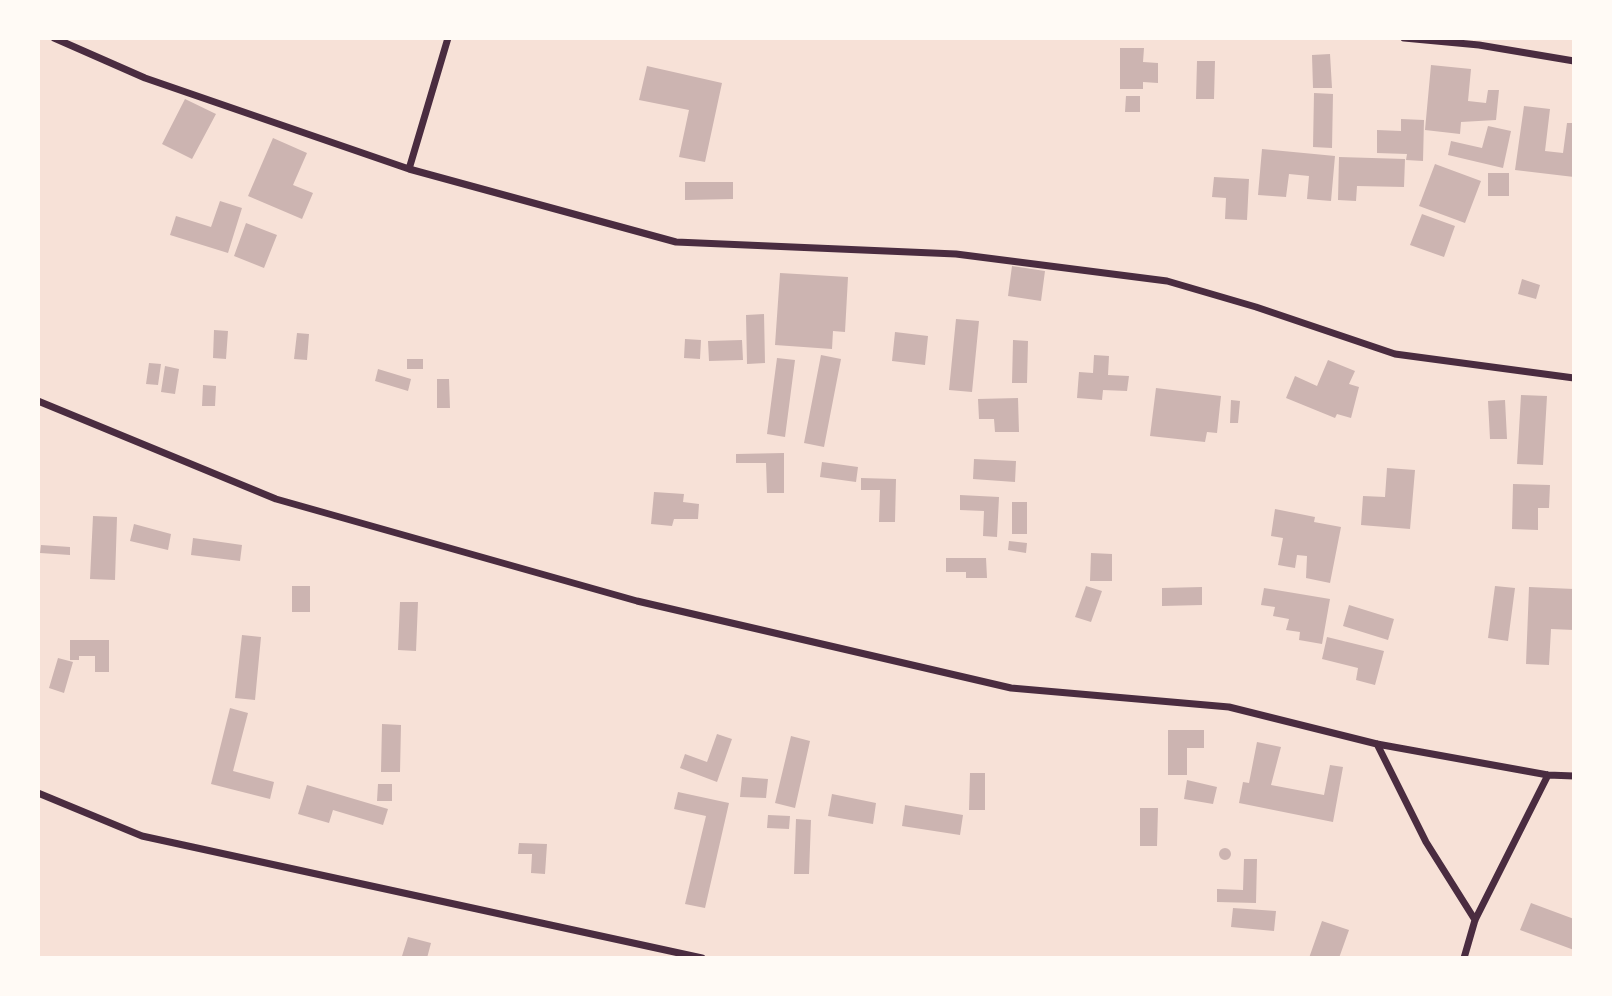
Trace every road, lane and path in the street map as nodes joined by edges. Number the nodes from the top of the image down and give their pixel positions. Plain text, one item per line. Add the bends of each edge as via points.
1 (54, 38) edge
2 (448, 38) edge
3 (1404, 38) edge
4 (1573, 61) edge
5 (409, 169) junction
6 (1573, 378) edge
7 (38, 401) edge
8 (1377, 744) junction
9 (1548, 775) junction
10 (1573, 776) edge
11 (38, 793) edge
12 (1475, 920) junction
13 (702, 957) edge
14 (1464, 957) edge

1 - 5 street via 145,78
2 - 5 street
3 - 4 street
5 - 6 street via 676,242 956,254 1167,281 1395,354
7 - 8 street via 276,499 637,601 1011,688 1229,707
8 - 9 street
8 - 12 street via 1426,842
9 - 10 street
9 - 12 street
11 - 13 street via 142,836
12 - 14 street

